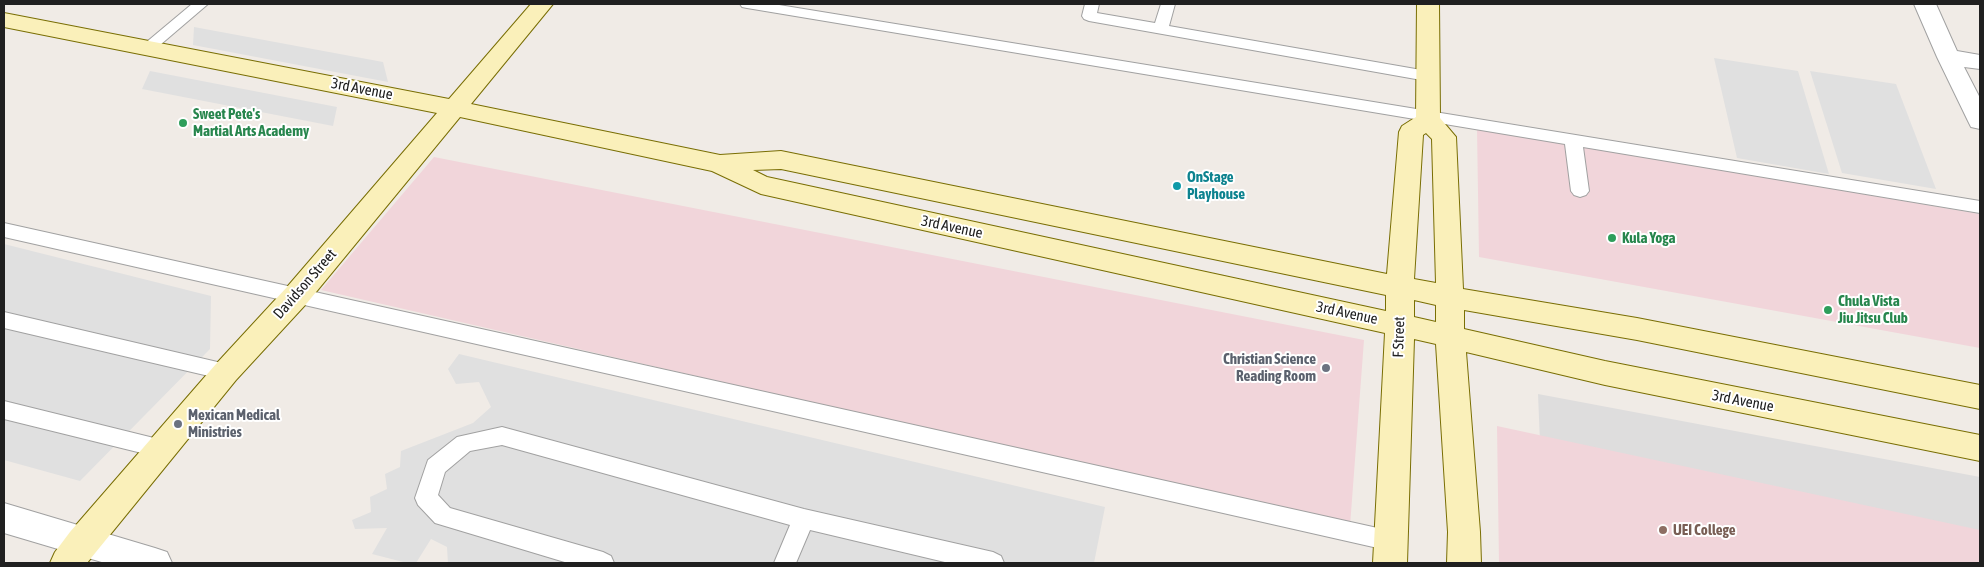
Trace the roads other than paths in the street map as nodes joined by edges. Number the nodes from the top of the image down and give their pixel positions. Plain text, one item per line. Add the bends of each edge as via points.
1 (201, 4) edge
2 (542, 4) edge
3 (747, 4) edge
4 (1092, 4) edge
5 (1168, 4) edge
6 (1428, 4) edge
7 (1925, 4) edge
8 (4, 20) edge
9 (1161, 29) junction
10 (148, 48) junction
11 (1948, 57) junction
12 (1980, 62) edge
13 (1427, 76) junction
14 (453, 108) junction
15 (1978, 112) edge
16 (1428, 117) junction
17 (1574, 139) junction
18 (719, 164) junction
19 (1580, 191) dead end
20 (1980, 207) edge
21 (4, 230) edge
22 (1400, 287) junction
23 (297, 296) junction
24 (1450, 296) junction
25 (4, 320) edge
26 (1400, 325) junction
27 (1450, 336) junction
28 (226, 372) junction
29 (1980, 397) edge
30 (4, 410) edge
31 (1980, 448) edge
32 (162, 449) junction
33 (4, 518) edge
34 (804, 519) junction
35 (1391, 552) edge
36 (74, 553) edge
37 (155, 563) edge
38 (603, 563) edge
39 (785, 563) edge
40 (993, 563) edge
41 (1464, 563) edge

1 - 10 lane
2 - 14 main road, Davidson Street
3 - 16 lane
4 - 9 lane via 1089,16
5 - 9 lane
6 - 13 main road
7 - 11 street
8 - 10 main road, 3rd Avenue
9 - 13 lane
10 - 14 main road, 3rd Avenue
11 - 12 street
11 - 15 street
13 - 16 main road
14 - 18 main road, 3rd Avenue
14 - 23 main road, Davidson Street
16 - 17 lane
16 - 22 main road, F Street via 1412,132
16 - 24 main road via 1444,137
17 - 19 lane
17 - 20 lane
18 - 22 main road, 3rd Avenue via 781,160
18 - 26 main road, 3rd Avenue via 761,185
21 - 23 lane
22 - 24 main road, 3rd Avenue
22 - 26 main road, F Street
23 - 28 main road, Davidson Street
23 - 35 lane
24 - 27 main road
24 - 29 main road, 3rd Avenue via 1638,329
25 - 28 lane
26 - 27 main road, 3rd Avenue
26 - 35 main road, F Street
27 - 31 main road, 3rd Avenue via 1605,373
27 - 41 main road
28 - 32 main road, Davidson Street
30 - 32 lane
32 - 36 main road, Davidson Street
33 - 36 street
34 - 38 lane via 502,436 464,443 436,467 426,498 442,516
34 - 39 lane
34 - 40 lane
36 - 37 street

